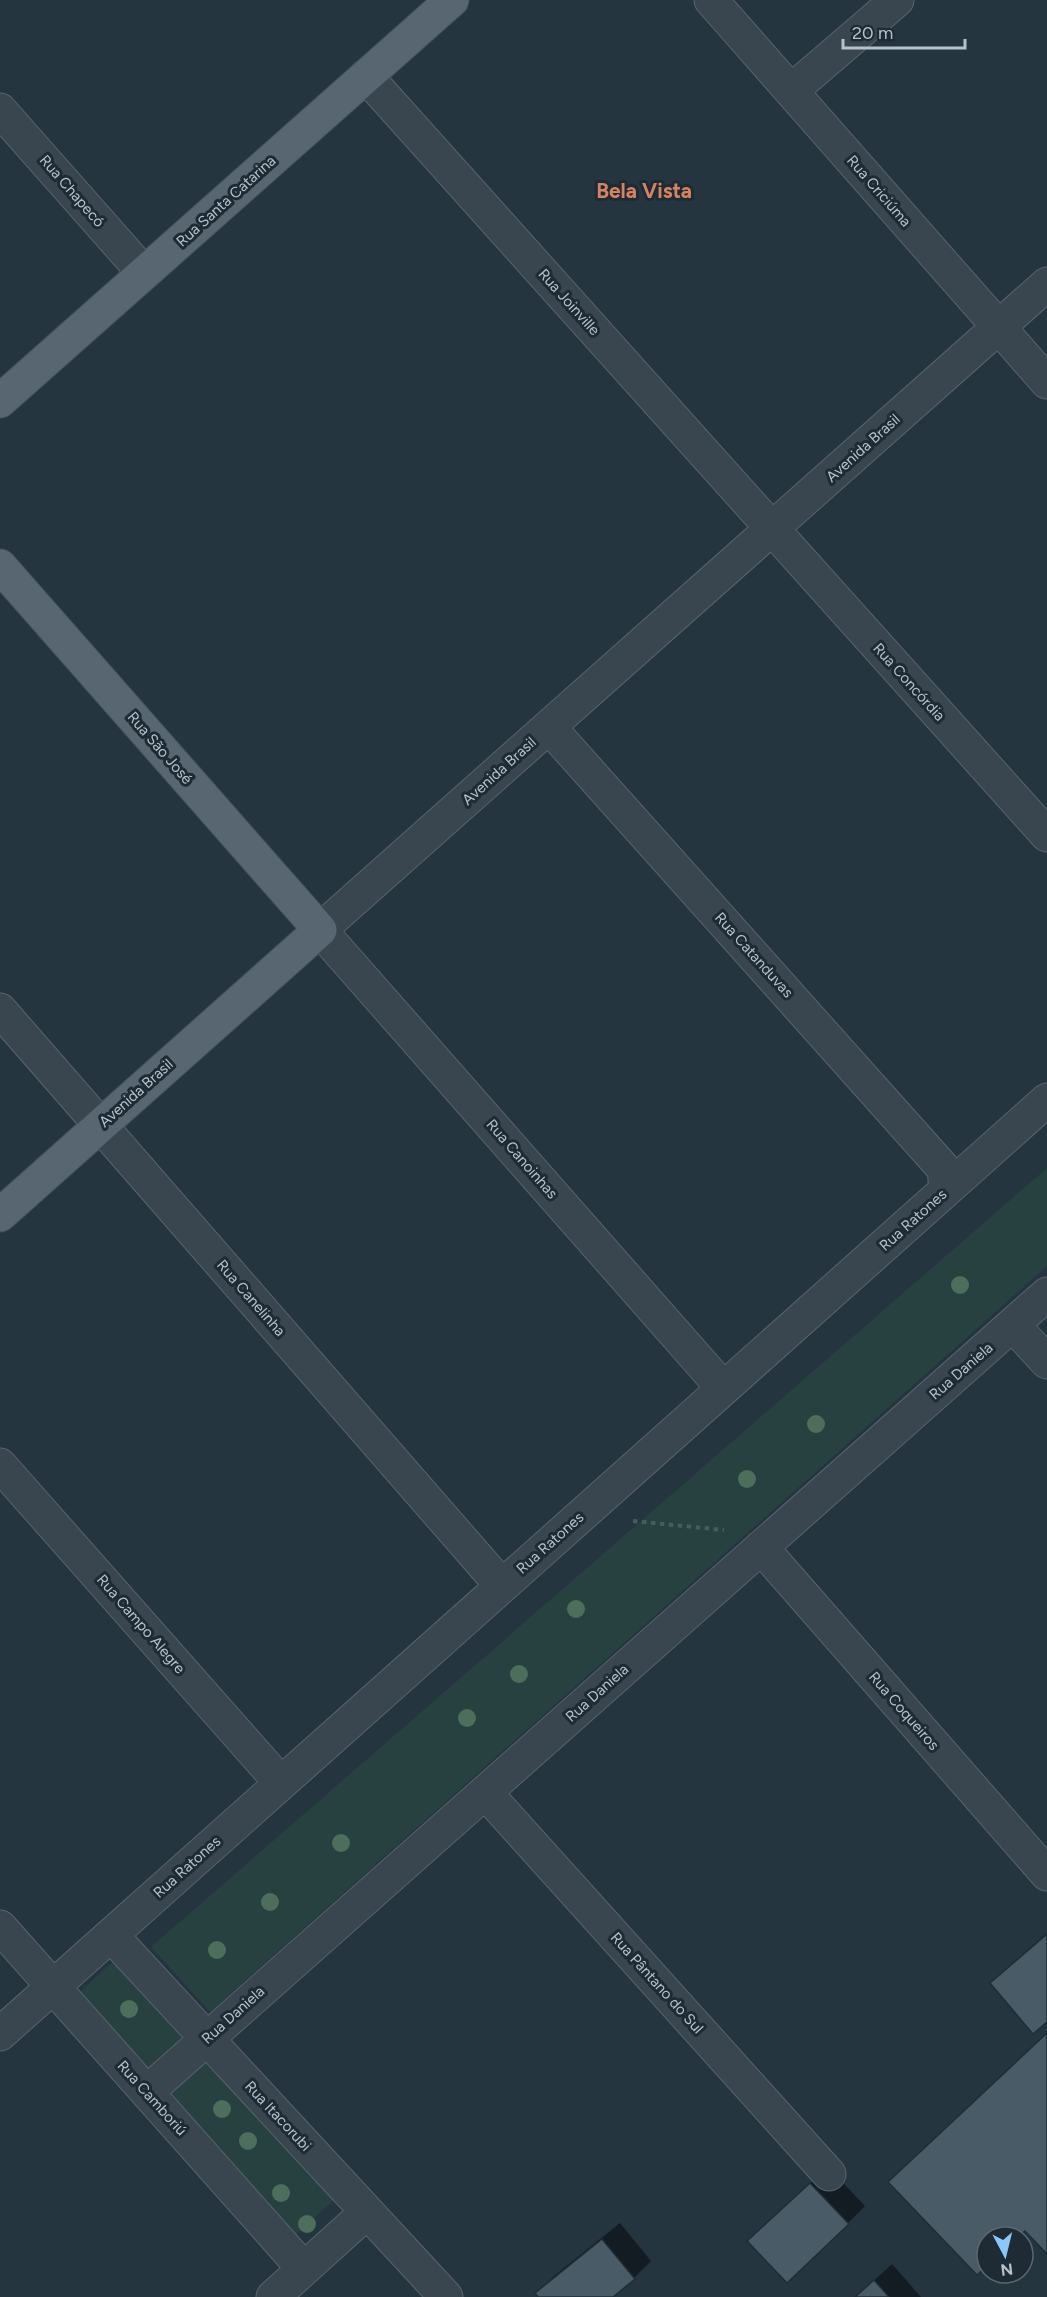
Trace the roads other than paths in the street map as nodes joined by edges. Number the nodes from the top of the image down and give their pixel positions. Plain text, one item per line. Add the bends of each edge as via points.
1 (452, 0) edge
2 (711, 0) edge
3 (897, 0) edge
4 (366, 76) junction
5 (791, 91) junction
6 (0, 110) edge
7 (144, 273) junction
8 (1047, 284) edge
9 (999, 327) junction
10 (1047, 381) edge
11 (0, 401) edge
12 (772, 528) junction
13 (0, 566) edge
14 (549, 727) junction
15 (1047, 836) edge
16 (320, 930) junction
17 (0, 1010) edge
18 (1047, 1100) edge
19 (100, 1125) junction
20 (946, 1190) junction
21 (0, 1215) edge
22 (1047, 1294) edge
23 (1013, 1324) junction
24 (1047, 1362) edge
25 (723, 1388) junction
26 (0, 1465) edge
27 (768, 1541) junction
28 (502, 1586) junction
29 (281, 1783) junction
30 (485, 1792) junction
31 (1047, 1874) edge
32 (0, 1927) edge
33 (111, 1935) junction
34 (53, 1987) junction
35 (0, 2034) edge
36 (207, 2039) junction
37 (147, 2092) junction
38 (830, 2174) dead end
39 (367, 2212) junction
40 (304, 2269) junction
41 (273, 2297) edge
42 (446, 2297) edge

1 - 4 main road, Rua Santa Catarina
2 - 5 street, Rua Criciúma
3 - 5 street
4 - 7 main road, Rua Santa Catarina
4 - 12 street, Rua Joinville
5 - 9 street, Rua Criciúma
6 - 7 street, Rua Chapecó
7 - 11 main road, Rua Santa Catarina
8 - 9 street, Avenida Brasil
9 - 10 street, Rua Criciúma
9 - 12 street, Avenida Brasil
12 - 14 street, Avenida Brasil
12 - 15 street, Rua Concórdia
13 - 16 main road, Rua São José
14 - 16 street, Avenida Brasil
14 - 20 street, Rua Catanduvas via 944,1169
16 - 19 main road, Avenida Brasil
16 - 25 street, Rua Canoinhas
17 - 19 street, Rua Canelinha
18 - 20 street, Rua Ratones
19 - 21 main road, Avenida Brasil
19 - 28 street, Rua Canelinha
20 - 25 street, Rua Ratones
22 - 23 street, Rua Daniela
23 - 24 street
23 - 27 street, Rua Daniela
25 - 28 street, Rua Ratones
26 - 29 street, Rua Campo Alegre
27 - 30 street, Rua Daniela
27 - 31 street, Rua Coqueiros
28 - 29 street, Rua Ratones
29 - 33 street, Rua Ratones
30 - 36 street, Rua Daniela
30 - 38 street, Rua Pântano do Sul
32 - 34 street, Rua Camboriú
33 - 34 street, Rua Ratones
33 - 36 street, Rua Itacorubi
34 - 35 street, Rua Ratones
34 - 37 street, Rua Camboriú
36 - 37 street, Rua Daniela
36 - 39 street, Rua Itacorubi
37 - 40 street, Rua Camboriú
39 - 40 street
39 - 42 street, Rua Itacorubi
40 - 41 street

